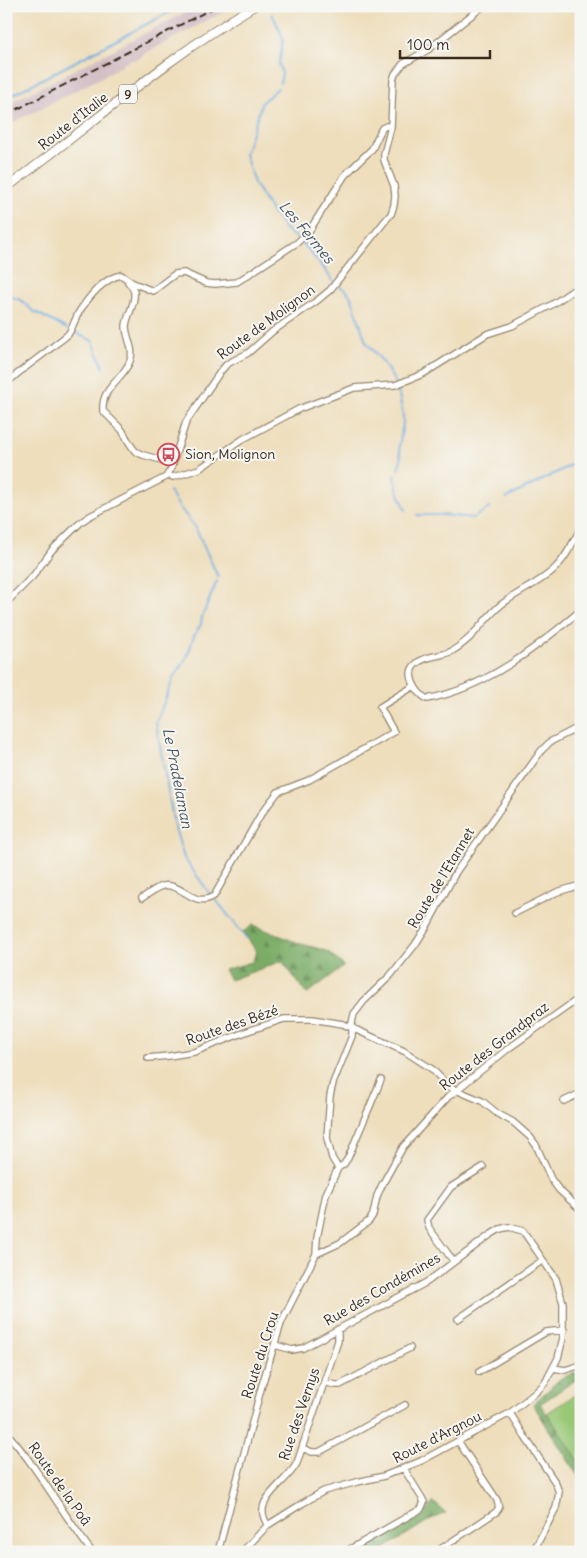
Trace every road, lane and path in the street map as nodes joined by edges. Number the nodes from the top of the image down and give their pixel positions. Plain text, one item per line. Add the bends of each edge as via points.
1 (254, 6) edge
2 (483, 6) edge
3 (391, 127) junction
4 (6, 188) edge
5 (121, 275) junction
6 (581, 285) edge
7 (6, 384) edge
8 (173, 463) junction
9 (168, 475) junction
10 (581, 528) edge
11 (6, 603) edge
12 (581, 610) edge
13 (414, 686) junction
14 (581, 726) edge
15 (581, 885) edge
16 (142, 898) dead end
17 (515, 913) dead end
18 (581, 997) edge
19 (352, 1029) junction
20 (148, 1058) dead end
21 (381, 1080) dead end
22 (456, 1090) junction
23 (581, 1093) edge
24 (564, 1101) dead end
25 (483, 1167) dead end
26 (338, 1168) junction
27 (581, 1210) edge
28 (316, 1254) junction
29 (543, 1260) junction
30 (454, 1262) junction
31 (458, 1319) dead end
32 (338, 1329) junction
33 (564, 1330) junction
34 (274, 1345) junction
35 (410, 1348) dead end
36 (581, 1365) edge
37 (554, 1368) junction
38 (479, 1372) dead end
39 (324, 1382) junction
40 (405, 1405) dead end
41 (510, 1413) junction
42 (6, 1432) edge
43 (458, 1441) junction
44 (302, 1448) junction
45 (404, 1469) junction
46 (268, 1525) junction
47 (92, 1552) edge
48 (218, 1552) edge
49 (242, 1552) edge
50 (345, 1552) edge
51 (436, 1552) edge
52 (533, 1552) edge

1 - 4 main road, Route d'Italie / 9 via 158,69
2 - 3 street, Route de Molignon via 399,69 393,80
3 - 5 street via 382,128 372,149 345,175 309,231 236,282 208,283 184,273 176,274 153,291
3 - 8 street, Route de Molignon via 384,154 394,186 391,214 334,287 248,352 227,364 192,411
5 - 7 street via 104,283 78,313 68,333
5 - 8 street via 134,290 126,326 132,353 129,363 105,394 103,412 122,430 135,451
6 - 9 street via 512,326 487,334 423,374 395,385 354,388 299,409 243,439 199,469 173,477
8 - 9 street, Route de Molignon
9 - 11 street via 81,522
10 - 13 street via 560,564 552,571 502,604 474,634 452,651 415,664 411,672
12 - 13 street via 515,661 486,678 427,699
13 - 16 street via 380,707 394,732 310,780 278,792 261,814 214,896 198,900 168,886
14 - 19 street, Route de l'Etannet via 550,742 541,751 456,872 415,945 356,1010
15 - 17 street via 557,892
18 - 22 street, Route des Grandpraz
19 - 20 street, Route des Bézé via 324,1020 284,1019 194,1052
19 - 22 street, Route des Bézé via 404,1050
19 - 26 street via 330,1096 327,1138
21 - 26 street, Route du Crou via 348,1158
22 - 27 street, Route des Bézé via 482,1102 530,1137 554,1183
22 - 28 street, Route des Grandpraz via 403,1147 382,1185 368,1221 340,1243
23 - 24 street
25 - 30 street via 451,1187 428,1220 429,1228
26 - 28 street, Route du Crou via 326,1194
28 - 34 street, Route du Crou via 282,1321
29 - 30 street, Rue des Condémines via 522,1232 509,1227 496,1232
29 - 31 street
29 - 33 street, Rue des Condémines via 556,1279 563,1303
30 - 32 street, Rue des Condémines via 426,1282
32 - 34 street, Rue des Condémines via 300,1349
32 - 39 street, Rue des Vernys via 338,1341
33 - 37 street, Rue des Condémines
33 - 38 street via 546,1332
34 - 48 street, Route du Crou
35 - 39 street via 340,1385
36 - 37 street via 565,1370
37 - 41 street, Route d'Argnou via 540,1389
39 - 44 street, Rue des Vernys
40 - 44 street via 319,1452
41 - 43 street, Route d'Argnou
41 - 52 street via 559,1492 556,1508
42 - 47 street, Route de la Poâ via 41,1476
43 - 45 street, Route d'Argnou
43 - 51 street via 499,1508
44 - 46 street, Rue des Vernys via 295,1467 263,1506 262,1517
45 - 46 street, Route d'Argnou via 324,1491
45 - 50 street via 424,1502 421,1509
46 - 49 street, Route d'Argnou

